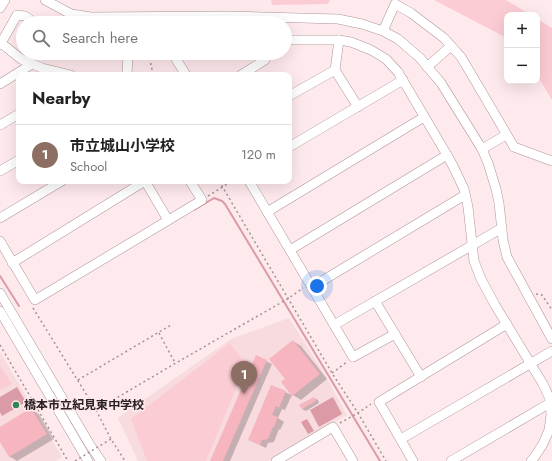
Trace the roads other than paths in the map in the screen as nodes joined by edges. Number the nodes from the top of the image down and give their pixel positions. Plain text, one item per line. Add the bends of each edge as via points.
1 (6, 0) edge
2 (45, 0) edge
3 (0, 8) edge
4 (84, 16) edge
5 (16, 17) edge
6 (292, 17) edge
7 (383, 31) junction
8 (292, 40) edge
9 (339, 40) junction
10 (0, 44) edge
11 (451, 46) junction
12 (16, 55) edge
13 (25, 60) edge
14 (128, 60) edge
15 (177, 60) edge
16 (265, 60) edge
17 (32, 64) junction
18 (427, 67) junction
19 (335, 70) junction
20 (19, 72) edge
21 (59, 72) edge
22 (127, 72) edge
23 (184, 72) edge
24 (246, 72) edge
25 (16, 74) edge
26 (403, 80) junction
27 (0, 84) edge
28 (292, 94) edge
29 (358, 107) junction
30 (16, 116) edge
31 (424, 117) junction
32 (0, 125) edge
33 (506, 135) junction
34 (292, 145) edge
35 (482, 149) junction
36 (447, 155) junction
37 (552, 161) edge
38 (16, 162) edge
39 (0, 172) edge
40 (57, 184) edge
41 (140, 184) edge
42 (147, 184) edge
43 (192, 184) edge
44 (250, 184) edge
45 (465, 195) junction
46 (267, 212) junction
47 (0, 218) edge
48 (168, 220) junction
49 (502, 228) junction
50 (0, 241) edge
51 (473, 245) junction
52 (290, 250) junction
53 (12, 263) junction
54 (311, 285) junction
55 (0, 293) edge
56 (375, 301) junction
57 (0, 311) edge
58 (507, 324) junction
59 (334, 325) junction
60 (395, 334) junction
61 (552, 339) edge
62 (552, 351) edge
63 (530, 363) junction
64 (421, 377) junction
65 (550, 403) junction
66 (401, 439) junction
67 (88, 461) edge
68 (101, 461) edge
69 (276, 461) edge
70 (353, 461) edge
71 (414, 461) edge
72 (451, 461) edge
73 (530, 461) edge

1 - 3 street
2 - 4 street via 71,14
5 - 10 street
6 - 7 street via 338,18
7 - 11 street via 395,4 411,13
7 - 18 street via 398,39
8 - 9 street
9 - 19 street
9 - 26 street via 371,50 386,59
10 - 12 street
11 - 18 street
11 - 33 street via 470,72
13 - 17 street
14 - 22 street
15 - 23 street
16 - 24 street
17 - 20 street
17 - 21 street
18 - 35 street via 441,83
19 - 28 street
19 - 29 street
25 - 27 street
26 - 29 street
26 - 31 street
29 - 34 street
30 - 32 street
31 - 36 street
31 - 46 street
33 - 35 street
33 - 37 street via 514,147
35 - 49 street via 496,189
36 - 45 street
36 - 52 street
38 - 39 street
40 - 47 street
41 - 53 street
42 - 48 street
43 - 48 street via 202,200
44 - 46 street
45 - 51 street
45 - 54 street
46 - 52 street
48 - 53 street via 35,300
49 - 51 street
49 - 61 street via 507,257
50 - 53 street
51 - 56 street
51 - 58 street via 474,261 481,279
52 - 54 street
54 - 59 street
55 - 68 street
56 - 59 street
56 - 60 street
57 - 67 street
58 - 63 street
58 - 64 street
59 - 60 street via 353,357
60 - 64 street
62 - 63 street
63 - 65 street via 543,384
63 - 66 street
64 - 66 street via 379,402
65 - 72 street
65 - 73 street via 549,430 543,444
66 - 71 street
69 - 70 street via 333,427

